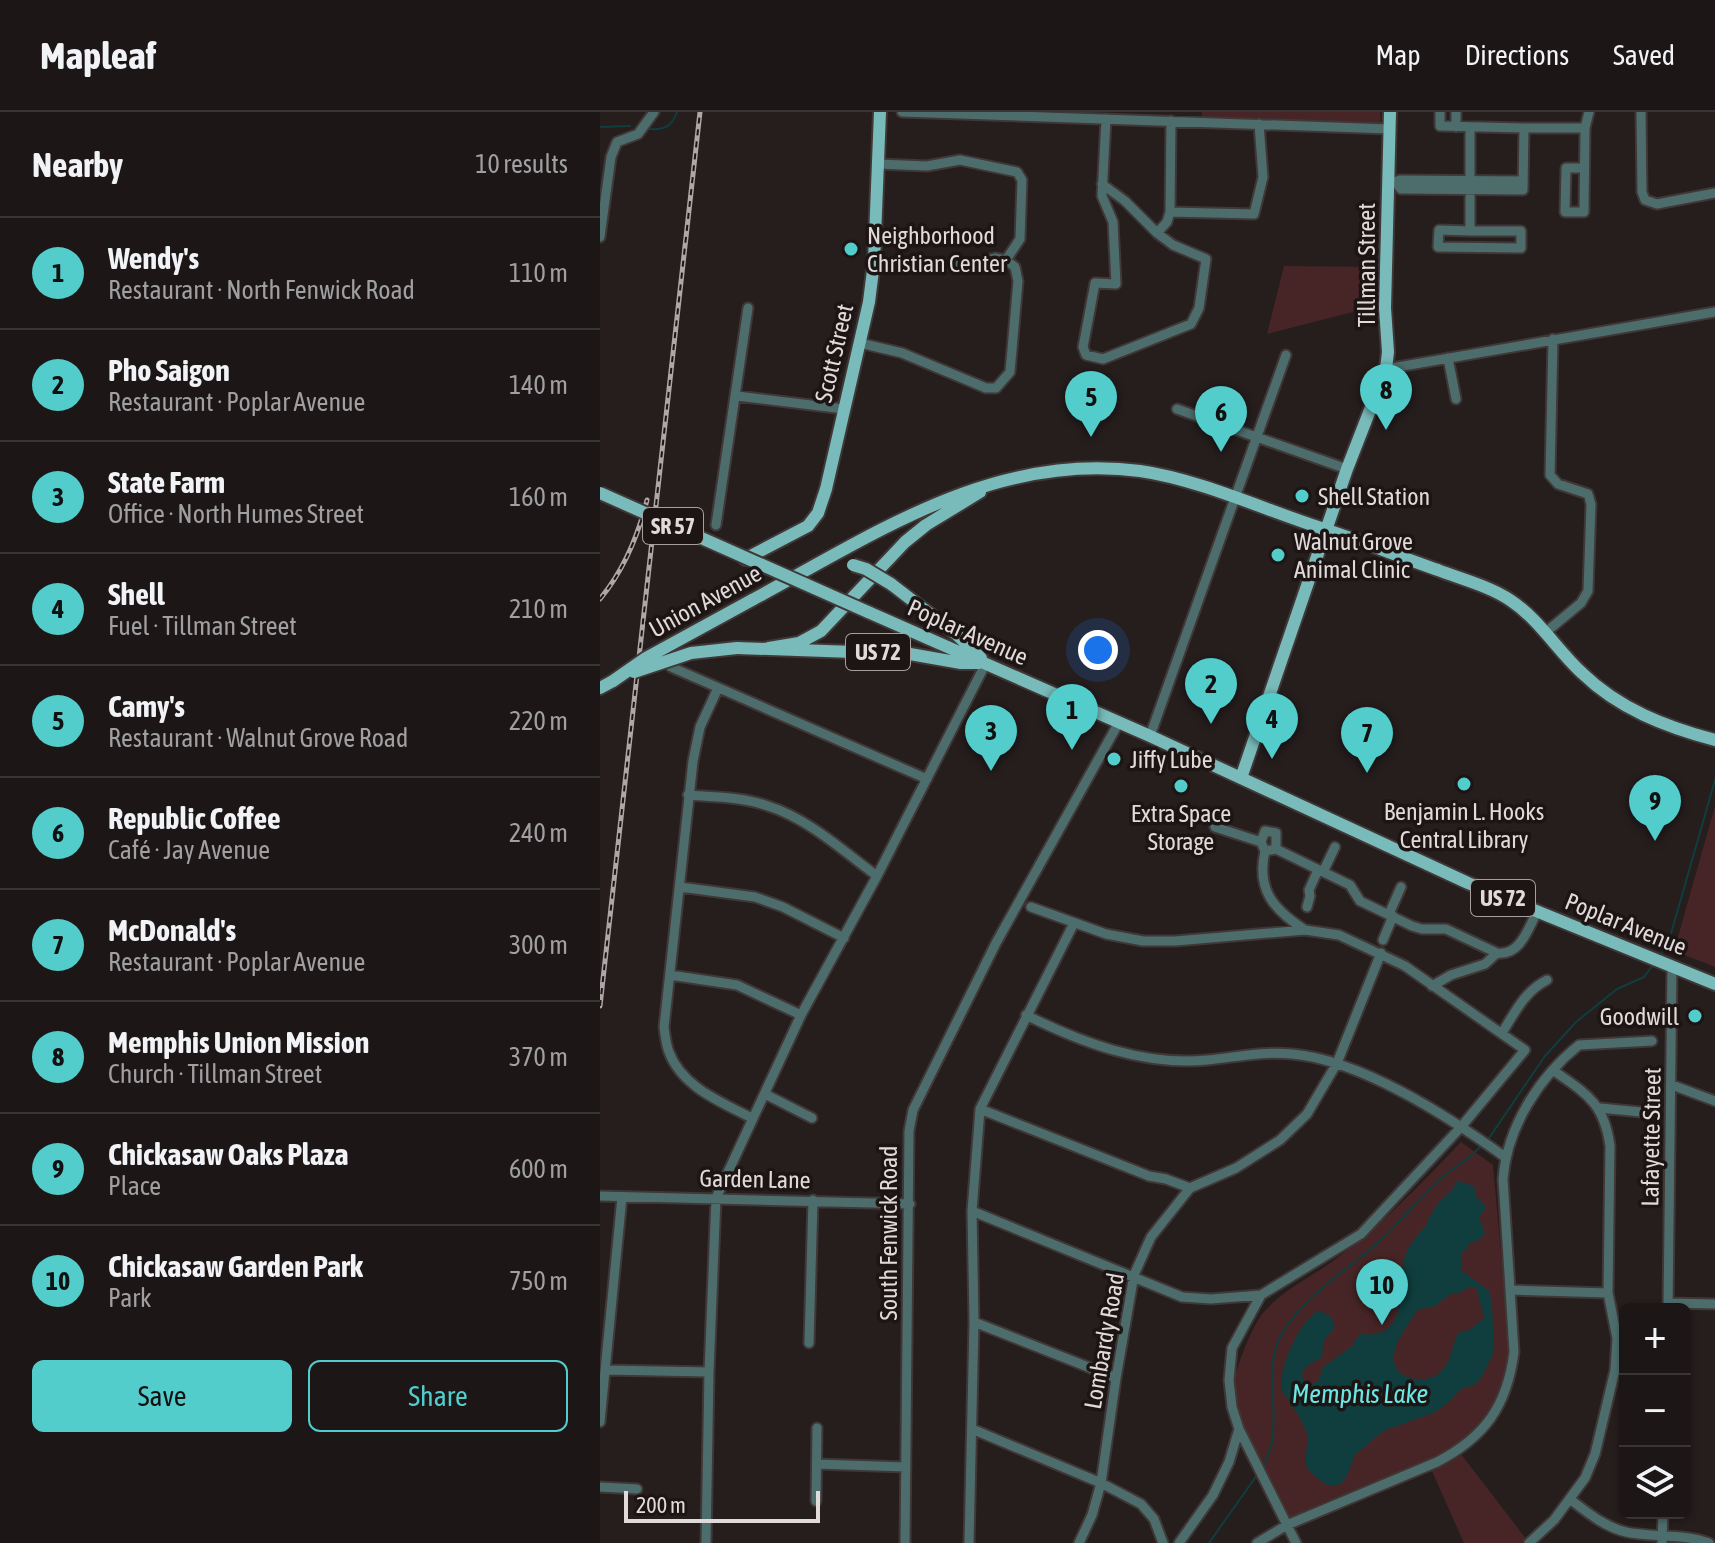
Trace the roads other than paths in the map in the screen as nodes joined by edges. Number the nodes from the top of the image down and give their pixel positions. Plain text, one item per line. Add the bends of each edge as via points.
1 (654, 112) edge
2 (880, 112) edge
3 (902, 112) edge
4 (1390, 112) edge
5 (1440, 112) edge
6 (1456, 112) edge
7 (1589, 112) edge
8 (1641, 112) edge
9 (996, 114) edge
10 (1091, 115) edge
11 (1167, 118) edge
12 (1106, 119) junction
13 (1259, 124) junction
14 (1456, 127) junction
15 (1470, 127) junction
16 (1524, 128) junction
17 (1585, 128) junction
18 (1390, 129) junction
19 (878, 164) junction
20 (1584, 168) junction
21 (1392, 183) junction
22 (1102, 184) junction
23 (1470, 185) junction
24 (1715, 193) edge
25 (1170, 212) junction
26 (1456, 230) junction
27 (1470, 231) junction
28 (1494, 231) junction
29 (1157, 233) junction
30 (600, 237) edge
31 (1456, 247) junction
32 (1494, 248) junction
33 (1006, 260) junction
34 (874, 262) junction
35 (748, 308) dead end
36 (1715, 312) edge
37 (1553, 339) junction
38 (860, 343) junction
39 (1286, 355) dead end
40 (1448, 358) junction
41 (1386, 369) junction
42 (737, 396) junction
43 (1456, 399) dead end
44 (844, 409) junction
45 (1177, 409) dead end
46 (1257, 437) junction
47 (1347, 469) junction
48 (991, 484) junction
49 (600, 493) edge
50 (1236, 499) junction
51 (716, 525) dead end
52 (1327, 530) junction
53 (745, 559) junction
54 (820, 563) junction
55 (1546, 632) junction
56 (769, 648) junction
57 (986, 663) junction
58 (671, 667) dead end
59 (613, 681) junction
60 (600, 688) edge
61 (718, 688) junction
62 (1118, 724) junction
63 (1150, 736) junction
64 (1715, 740) edge
65 (1241, 778) junction
66 (927, 779) junction
67 (688, 795) junction
68 (1215, 827) dead end
69 (1267, 847) junction
70 (1335, 847) dead end
71 (1321, 871) junction
72 (877, 876) junction
73 (680, 887) junction
74 (1401, 887) dead end
75 (1031, 907) dead end
76 (1307, 907) dead end
77 (1537, 912) junction
78 (1391, 915) junction
79 (1074, 923) junction
80 (1305, 930) junction
81 (844, 938) junction
82 (1383, 940) dead end
83 (1381, 953) junction
84 (1497, 953) junction
85 (1672, 966) junction
86 (670, 975) junction
87 (1547, 980) dead end
88 (1715, 984) edge
89 (1432, 986) junction
90 (801, 1015) junction
91 (1026, 1015) junction
92 (1502, 1033) junction
93 (1652, 1041) dead end
94 (1337, 1063) junction
95 (1554, 1071) junction
96 (1672, 1085) junction
97 (765, 1094) junction
98 (1715, 1101) edge
99 (1600, 1108) junction
100 (980, 1109) junction
101 (1651, 1113) dead end
102 (752, 1118) junction
103 (812, 1118) dead end
104 (1461, 1127) junction
105 (1505, 1157) junction
106 (1190, 1188) junction
107 (600, 1196) edge
108 (622, 1197) junction
109 (716, 1198) junction
110 (813, 1200) junction
111 (910, 1204) junction
112 (972, 1211) junction
113 (1134, 1275) junction
114 (1511, 1290) junction
115 (1608, 1293) junction
116 (1261, 1295) junction
117 (1668, 1303) edge
118 (1715, 1304) edge
119 (1691, 1305) edge
120 (974, 1322) junction
121 (809, 1343) dead end
122 (606, 1370) junction
123 (709, 1372) junction
124 (1116, 1378) junction
125 (600, 1422) edge
126 (817, 1428) dead end
127 (972, 1429) junction
128 (1239, 1429) junction
129 (817, 1464) junction
130 (906, 1467) junction
131 (1101, 1483) junction
132 (600, 1487) edge
133 (637, 1489) dead end
134 (1571, 1500) junction
135 (816, 1501) dead end
136 (1663, 1519) edge
137 (1287, 1525) junction
138 (1662, 1539) edge
139 (706, 1543) edge
140 (905, 1543) edge
141 (969, 1543) edge
142 (1079, 1543) edge
143 (1163, 1543) edge
144 (1179, 1543) edge
145 (1257, 1543) edge
146 (1296, 1543) edge
147 (1529, 1543) edge
148 (1709, 1543) edge

1 - 30 street via 638,134 617,142
2 - 19 main road, Scott Street
3 - 9 street
4 - 18 main road, Tillman Street
5 - 14 street via 1440,126
6 - 14 street
7 - 17 street
8 - 24 street via 1645,200 1657,204
9 - 10 street
10 - 12 street
11 - 12 street
11 - 13 street
11 - 25 street
12 - 22 street
13 - 18 street
13 - 25 street via 1263,177 1254,214
14 - 15 street
15 - 16 street
15 - 23 street
16 - 17 street
16 - 23 street via 1523,181
17 - 20 street
18 - 21 main road, Tillman Street
19 - 33 street via 927,166 960,160 1017,172 1022,180 1020,239
19 - 34 main road, Scott Street
20 - 20 street via 1566,168 1565,212 1584,212
21 - 23 street
21 - 41 main road, Tillman Street
22 - 29 street
22 - 29 street via 1113,222 1116,284 1095,283 1086,355 1103,359 1191,324 1199,308 1206,259
23 - 27 street
25 - 29 street
26 - 27 street
26 - 31 street
26 - 31 street via 1439,230 1438,247
27 - 28 street
28 - 32 street
28 - 32 street via 1521,231 1521,248
31 - 32 street
33 - 34 street via 968,266
33 - 38 street via 1015,267 1018,281 1010,372 996,388
34 - 38 main road, Scott Street
35 - 42 street
36 - 37 street
37 - 40 street
37 - 55 street via 1550,475 1558,484 1588,494 1591,504 1588,591
38 - 44 main road, Scott Street
39 - 46 street
40 - 41 street
40 - 43 street
41 - 47 main road, Tillman Street
42 - 44 street
42 - 51 street
44 - 53 main road, Scott Street via 818,513 808,526
45 - 46 street
46 - 47 street
46 - 50 street
47 - 52 main road, Tillman Street
48 - 50 main road, Union Avenue via 1040,471 1095,467 1143,471
48 - 54 main road, Union Avenue via 909,514
48 - 56 main road via 905,542 821,631 799,643
49 - 53 main road, Poplar Avenue / SR 57, bridge
50 - 52 main road, Union Avenue
50 - 63 street
52 - 55 main road, Union Avenue via 1508,598
52 - 65 main road, Tillman Street
53 - 57 main road, Poplar Avenue / SR 57, bridge
54 - 57 main road, US 72, bridge via 853,565 891,584
54 - 59 main road, Union Avenue / US 72, bridge
55 - 64 main road, Union Avenue via 1581,673 1609,695 1675,730
56 - 57 main road, US 72
56 - 59 main road, Union Avenue / US 72, bridge via 679,656
57 - 62 main road, Poplar Avenue / US 72
57 - 66 street
58 - 61 street
59 - 60 main road, Union Avenue / US 72
61 - 66 street
61 - 67 street via 700,727
62 - 63 main road, Poplar Avenue / US 72
62 - 111 street, South Fenwick Road via 996,943 913,1110
63 - 65 main road, Poplar Avenue / US 72
65 - 77 main road, Poplar Avenue / US 72
66 - 72 street
67 - 72 street via 768,805 800,819
67 - 73 street
68 - 69 street
69 - 71 street
69 - 80 street via 1263,870 1268,894 1280,914
70 - 71 street
71 - 76 street via 1309,890
71 - 78 street via 1350,885 1360,901
72 - 81 street
73 - 81 street via 755,897
73 - 86 street
74 - 78 street
75 - 79 street
77 - 84 street via 1518,947
77 - 85 main road, Poplar Avenue / US 72
78 - 82 street
78 - 84 street via 1422,929 1446,929
79 - 80 street via 1113,936 1154,941
79 - 91 street
80 - 83 street via 1339,935
81 - 90 street
83 - 89 street
83 - 94 street, Lombardy Road
84 - 89 street via 1485,964
85 - 88 main road, Poplar Avenue / US 72
85 - 96 street, Lafayette Street
86 - 90 street via 737,985
86 - 102 street via 664,1027 669,1053 696,1087
87 - 92 street via 1528,994
89 - 92 street
90 - 97 street
91 - 94 street via 1121,1053 1159,1061 1248,1053 1294,1054
91 - 100 street
92 - 104 street via 1525,1050
93 - 95 street via 1579,1045
94 - 104 street via 1386,1083
94 - 106 street, Lombardy Road via 1307,1114 1280,1140
95 - 99 street
95 - 105 street via 1532,1097
96 - 98 street
96 - 117 street, Lafayette Street
97 - 102 street
97 - 103 street
99 - 101 street
99 - 115 street via 1610,1146
100 - 106 street
100 - 112 street
102 - 109 street
104 - 105 street
104 - 116 street via 1361,1234
105 - 114 street
106 - 113 street, Lombardy Road via 1151,1237
107 - 108 street, Garden Lane
108 - 109 street, Garden Lane
108 - 122 street
109 - 110 street, Garden Lane
109 - 123 street
110 - 111 street, Garden Lane
110 - 121 street
111 - 130 street, South Fenwick Road
112 - 113 street
112 - 120 street
113 - 116 street via 1182,1297
113 - 124 street, Lombardy Road
114 - 115 street
114 - 137 street via 1510,1376 1498,1407 1479,1434 1437,1462
115 - 134 street via 1617,1338 1615,1370 1595,1454
116 - 128 street via 1232,1348 1229,1380
118 - 119 street
120 - 124 street
120 - 127 street
122 - 123 street
122 - 125 street
123 - 139 street
124 - 131 street, Lombardy Road
126 - 129 street
127 - 131 street
127 - 141 street
128 - 137 street
128 - 144 street via 1213,1495
129 - 130 street
129 - 135 street
130 - 140 street, South Fenwick Road
131 - 142 street, Lombardy Road
131 - 143 street via 1141,1504
132 - 133 street
134 - 138 street via 1603,1524
134 - 147 street
136 - 138 street
137 - 145 street
137 - 146 street
138 - 148 street via 1692,1537

